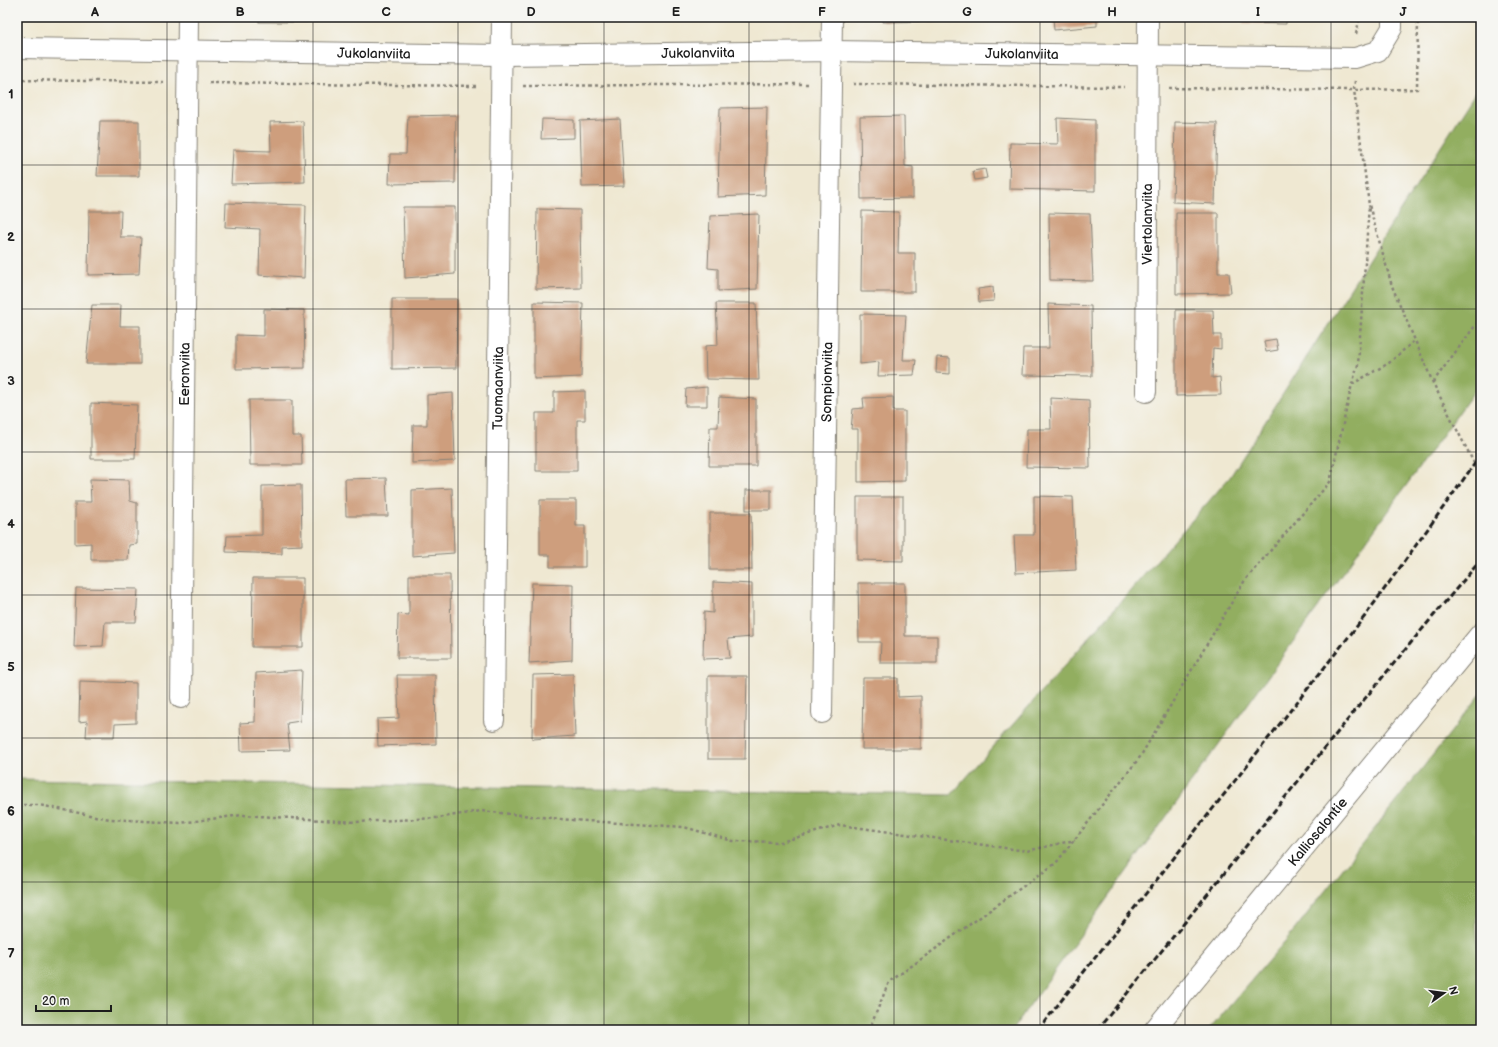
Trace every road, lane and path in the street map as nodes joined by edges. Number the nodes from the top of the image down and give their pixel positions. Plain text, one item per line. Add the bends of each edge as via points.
1 (188, 17) edge
2 (502, 17) edge
3 (832, 17) edge
4 (1148, 17) edge
5 (1392, 17) edge
6 (1418, 17) edge
7 (17, 48) edge
8 (188, 50) junction
9 (831, 52) junction
10 (501, 55) junction
11 (1148, 56) junction
12 (17, 80) edge
13 (188, 82) junction
14 (830, 84) junction
15 (501, 86) junction
16 (1147, 87) junction
17 (1354, 90) junction
18 (1369, 205) junction
19 (1481, 318) edge
20 (1415, 340) junction
21 (1433, 383) junction
22 (1352, 384) junction
23 (1146, 392) dead end
24 (1481, 474) edge
25 (1481, 633) edge
26 (180, 698) dead end
27 (822, 713) dead end
28 (494, 720) dead end
29 (17, 805) edge
30 (1075, 840) junction
31 (869, 1030) edge
32 (1154, 1030) edge

1 - 8 street, Eeronviita
2 - 10 street, Tuomaanviita
3 - 9 street, Sompionviita
4 - 11 street, Viertolanviita
5 - 11 street, Jukolanviita via 1392,28 1378,51 1355,58
6 - 17 path via 1417,89
7 - 8 street, Jukolanviita
8 - 10 street, Jukolanviita
8 - 13 street, Eeronviita
9 - 10 street, Jukolanviita
9 - 11 street, Jukolanviita
9 - 14 street, Sompionviita
10 - 15 street, Tuomaanviita
11 - 16 street, Viertolanviita
12 - 13 path
13 - 15 path
13 - 26 street, Eeronviita
14 - 15 path
14 - 16 path
14 - 27 street, Sompionviita
15 - 28 street, Tuomaanviita
16 - 17 path
16 - 23 street, Viertolanviita
17 - 18 path
18 - 20 path via 1392,286
18 - 22 path via 1358,365
19 - 21 path
20 - 21 path
20 - 22 path via 1389,362
21 - 24 path
22 - 30 path via 1330,482 1245,580 1140,758
25 - 32 street, Kalliosalontie
29 - 30 path via 39,805 110,819 180,823 242,815 356,822 437,818 481,812 684,827 733,841 782,842 840,825 1027,851
30 - 31 path via 1056,863 889,982

